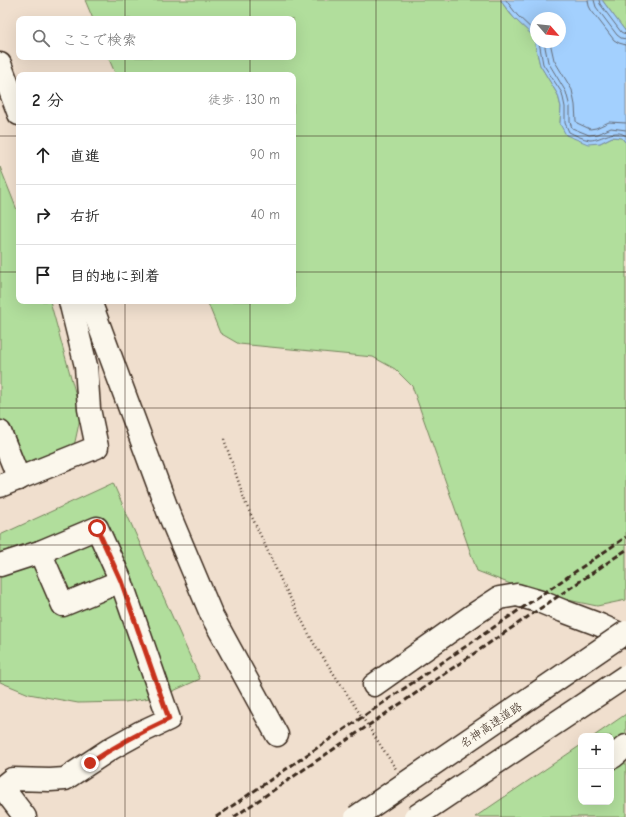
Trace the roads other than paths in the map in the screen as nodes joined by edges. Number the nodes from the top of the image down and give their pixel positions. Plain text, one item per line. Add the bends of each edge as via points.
1 (0, 64) edge
2 (16, 106) edge
3 (71, 304) edge
4 (91, 304) edge
5 (0, 432) edge
6 (9, 482) edge
7 (40, 552) junction
8 (0, 565) edge
9 (121, 581) junction
10 (626, 632) edge
11 (626, 637) edge
12 (626, 676) edge
13 (374, 685) dead end
14 (277, 735) dead end
15 (0, 808) edge
16 (8, 817) edge
17 (25, 817) edge
18 (356, 817) edge
19 (415, 817) edge

1 - 2 main road
3 - 6 main road via 86,366 89,409 97,447
4 - 14 main road via 169,514 212,616
5 - 6 main road
7 - 8 main road
7 - 9 main road via 63,604
7 - 9 main road via 97,528
9 - 17 main road via 169,719 112,748 65,779 12,779 2,787
10 - 18 main road, 名神高速道路, bridge
11 - 13 main road via 540,602 517,595 499,598
12 - 19 main road, bridge
15 - 16 main road

